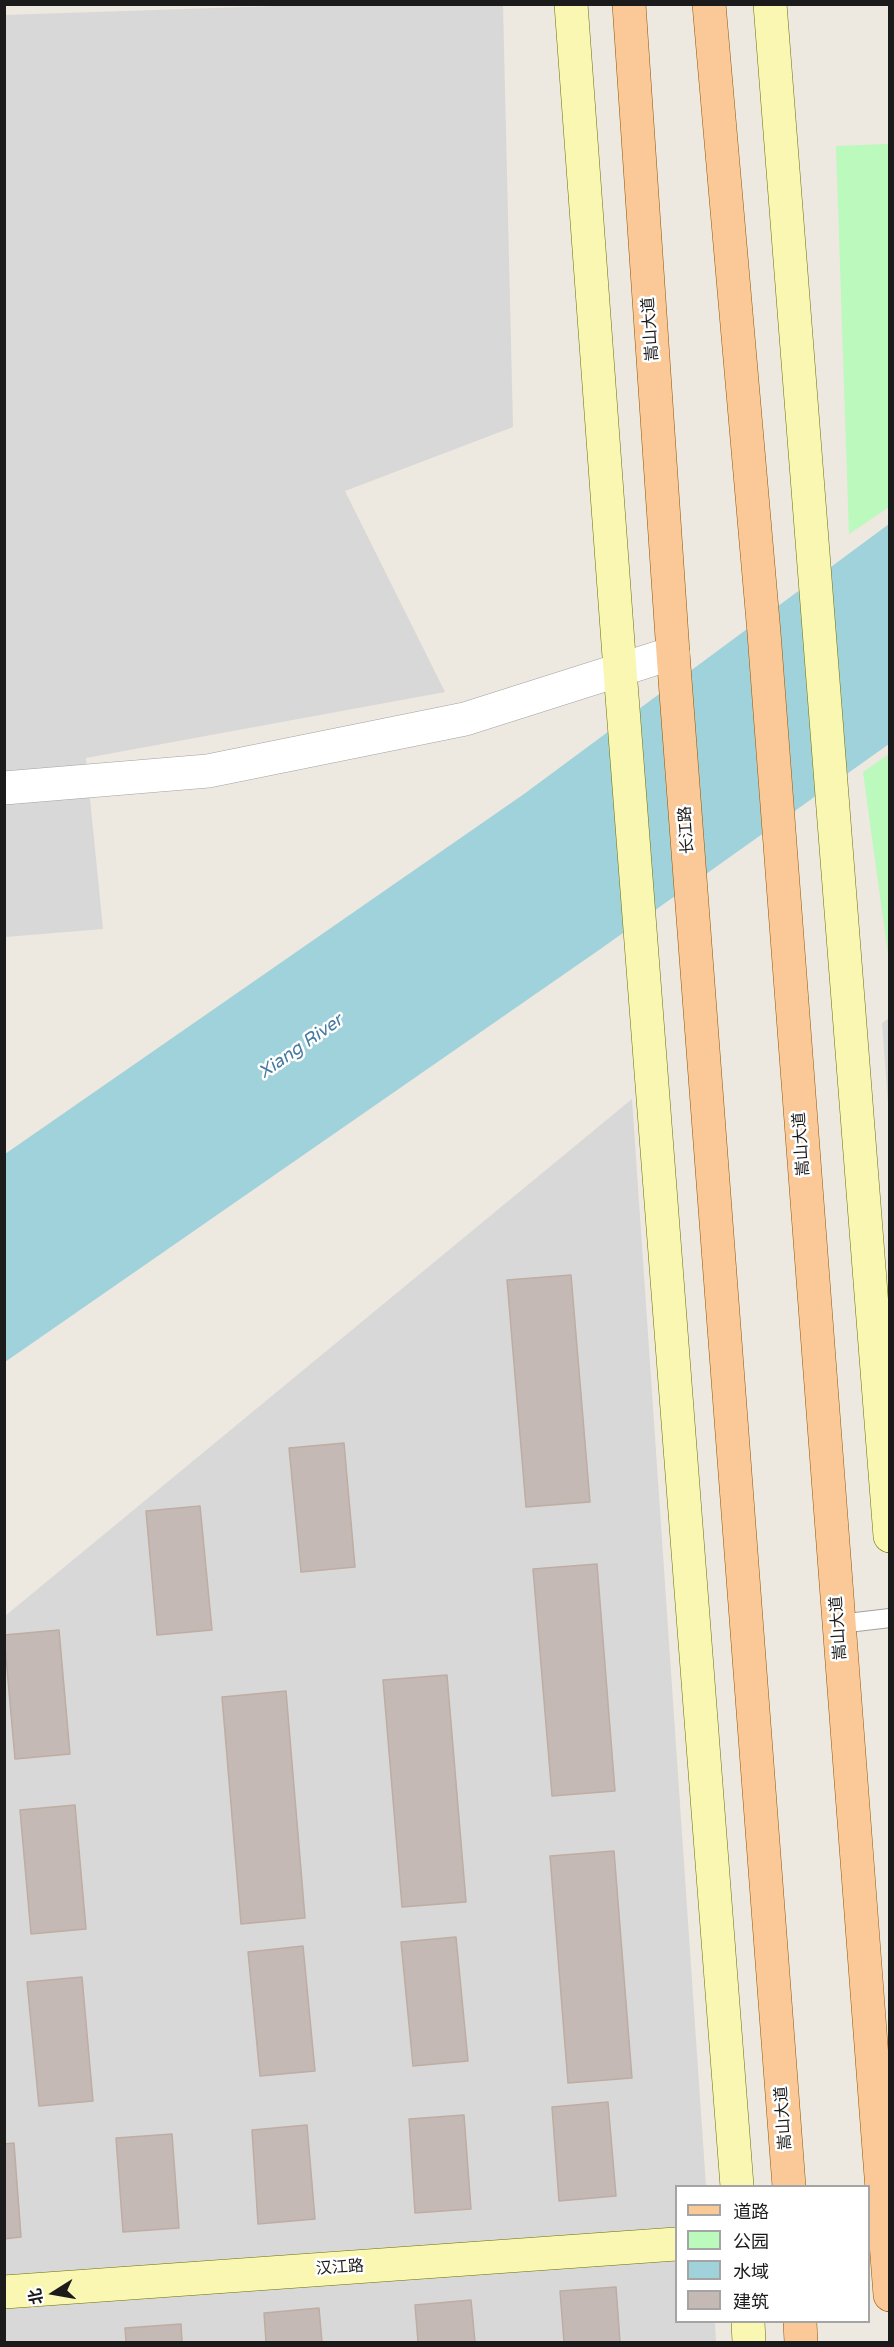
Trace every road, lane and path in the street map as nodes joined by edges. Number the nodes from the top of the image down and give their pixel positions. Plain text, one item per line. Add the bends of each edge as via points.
1 (571, 4) edge
2 (629, 4) edge
3 (709, 4) edge
4 (770, 4) edge
5 (674, 653) junction
6 (620, 670) junction
7 (4, 788) edge
8 (700, 1008) joint
9 (890, 1536) edge
10 (890, 1618) edge
11 (839, 1624) junction
12 (737, 2185) edge
13 (789, 2185) edge
14 (881, 2224) edge
15 (675, 2244) edge
16 (4, 2292) edge
17 (890, 2295) edge
18 (748, 2323) edge
19 (800, 2323) edge
20 (749, 2343) edge
21 (801, 2343) edge

1 - 6 main road
2 - 5 main road, 嵩山大道
3 - 11 main road, 嵩山大道 via 764,633
4 - 9 main road
5 - 6 street
5 - 8 main road, 长江路
6 - 7 street via 465,719 208,771
6 - 12 main road
8 - 13 main road, 嵩山大道
10 - 11 lane
11 - 14 main road, 嵩山大道
14 - 17 main road, 嵩山大道
15 - 16 main road, 汉江路
18 - 20 main road
19 - 21 main road

